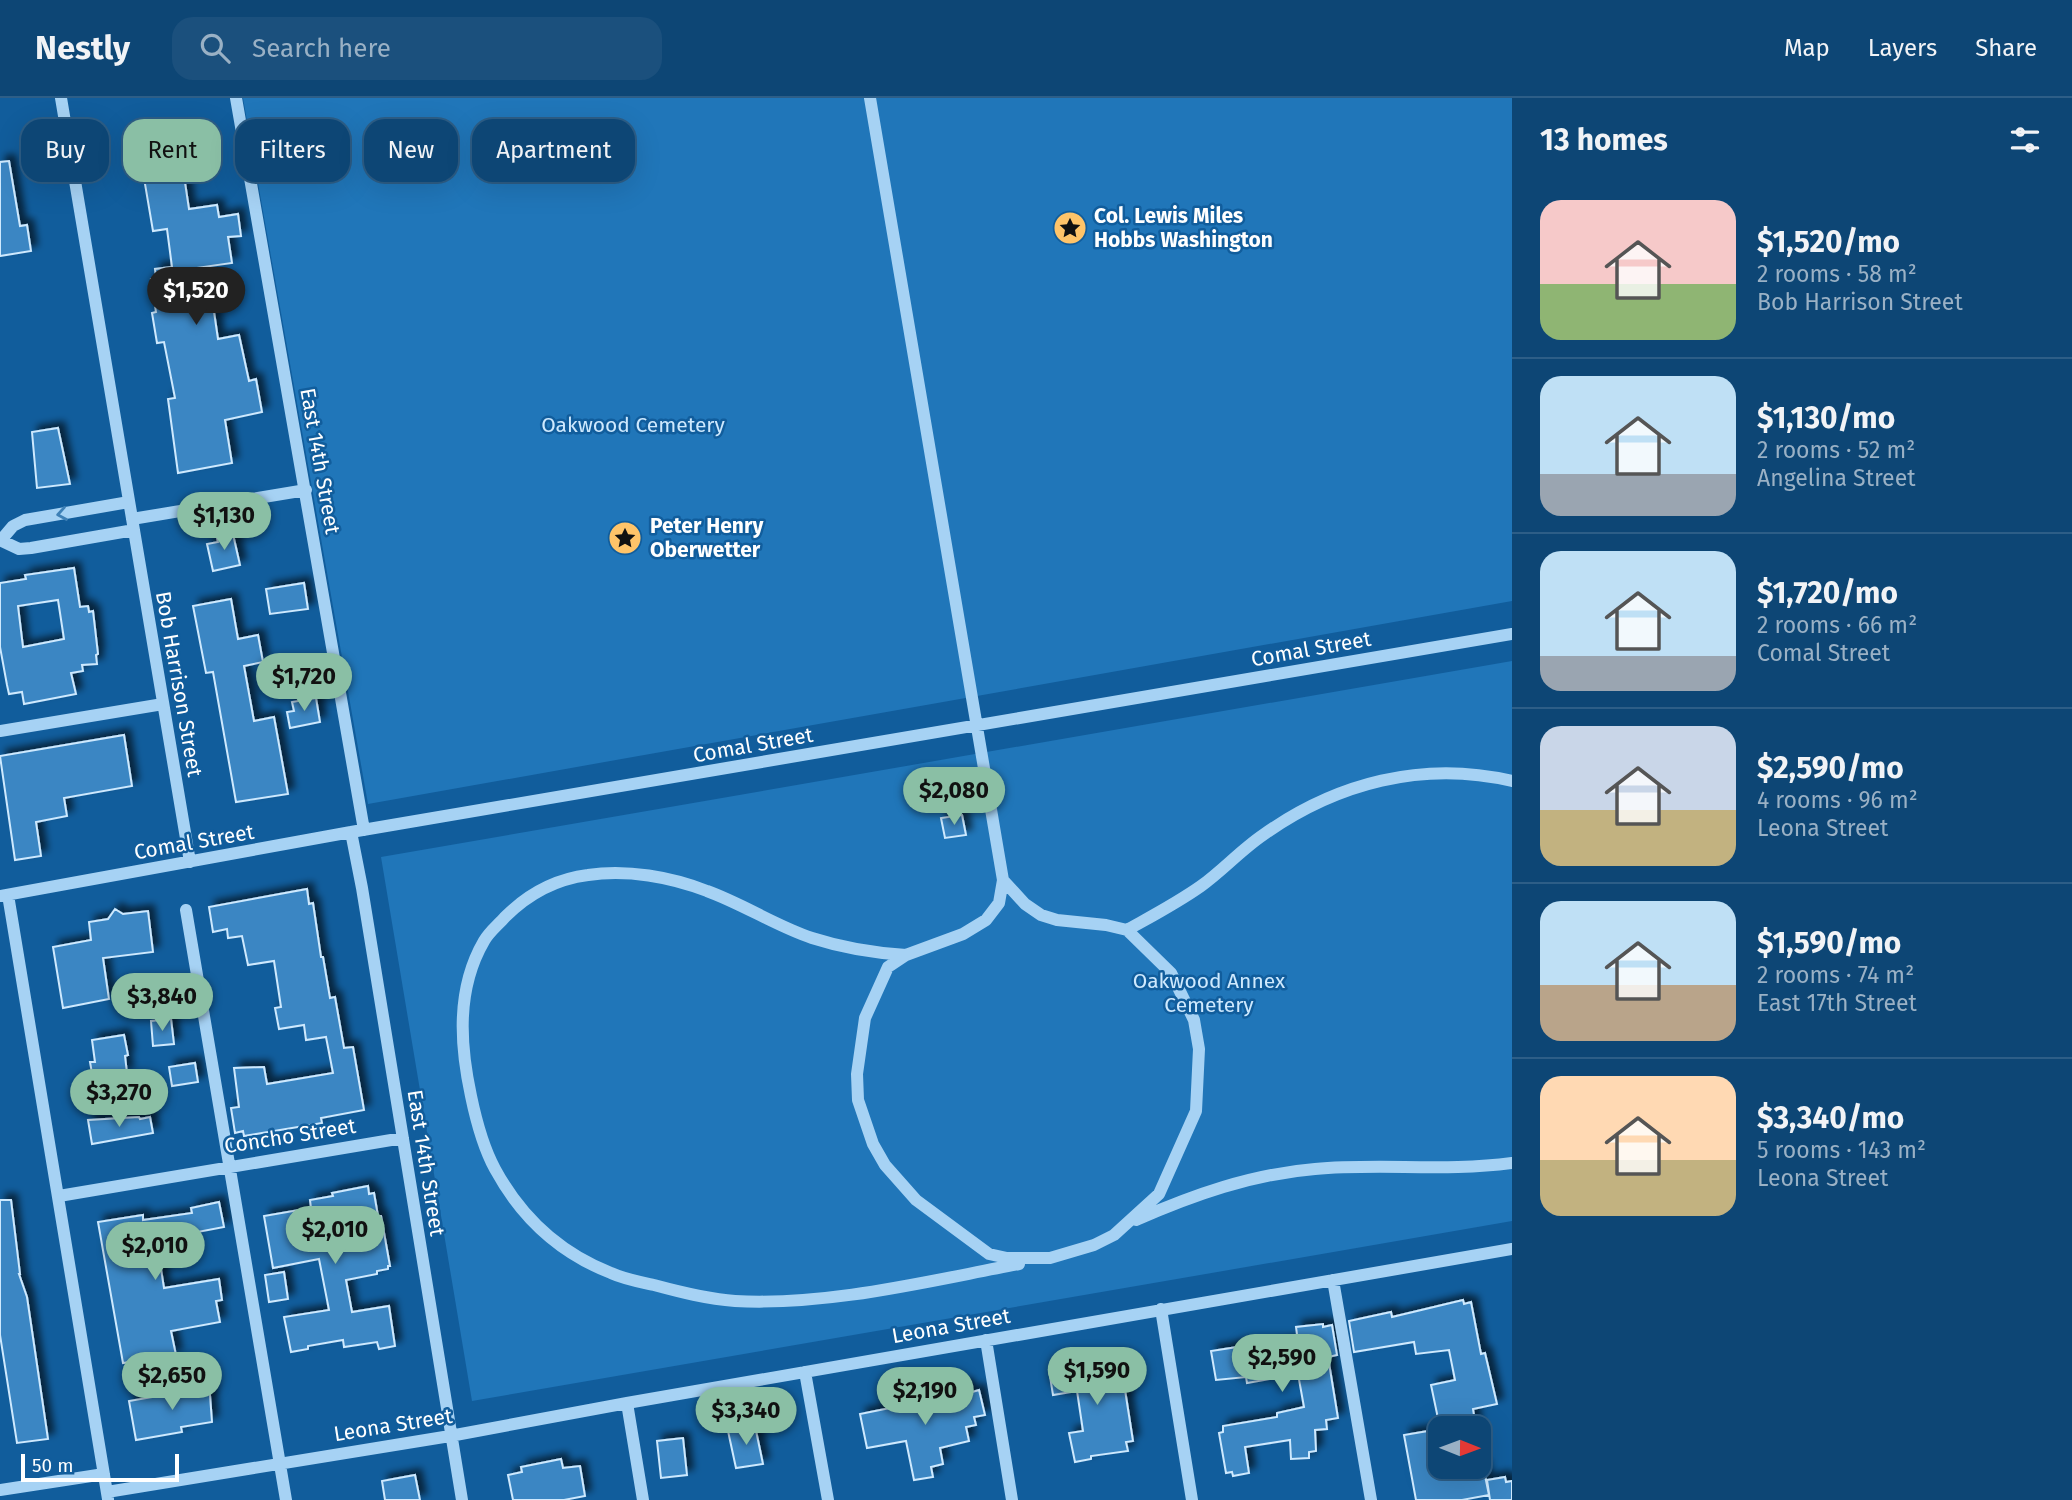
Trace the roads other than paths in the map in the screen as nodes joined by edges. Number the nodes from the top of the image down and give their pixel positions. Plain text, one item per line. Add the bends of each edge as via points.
1 (61, 98) edge
2 (236, 98) edge
3 (870, 98) edge
4 (306, 490) junction
5 (129, 502) junction
6 (133, 524) junction
7 (0, 540) edge
8 (1512, 634) edge
9 (163, 704) junction
10 (977, 726) junction
11 (0, 731) edge
12 (1512, 781) edge
13 (357, 831) junction
14 (190, 862) junction
15 (1003, 880) junction
16 (4, 896) edge
17 (187, 910) dead end
18 (1127, 930) junction
19 (906, 955) junction
20 (403, 1138) junction
21 (1512, 1163) edge
22 (231, 1165) junction
23 (59, 1196) junction
24 (1128, 1224) junction
25 (1511, 1253) edge
26 (1050, 1258) junction
27 (1333, 1280) junction
28 (1161, 1309) junction
29 (986, 1340) junction
30 (805, 1372) junction
31 (627, 1403) junction
32 (450, 1436) junction
33 (280, 1463) junction
34 (104, 1474) junction
35 (0, 1490) edge
36 (108, 1496) edge
37 (286, 1500) edge
38 (462, 1500) edge
39 (643, 1500) edge
40 (828, 1500) edge
41 (1012, 1500) edge
42 (1192, 1500) edge
43 (1371, 1500) edge

1 - 5 street, Bob Harrison Street
2 - 4 street, East 14th Street
3 - 10 street
4 - 6 street
4 - 13 street, East 14th Street
5 - 6 street, Bob Harrison Street
5 -> 7 street via 25,520
6 - 7 street via 31,548 19,549
6 - 9 street, Bob Harrison Street
8 - 10 street, Comal Street
9 - 11 street
9 - 14 street, Bob Harrison Street
10 - 13 street, Comal Street
10 - 15 street
12 - 18 street via 1422,774 1377,780 1343,792 1260,836 1202,885
13 - 14 street, Comal Street
13 - 20 street, East 14th Street
14 - 16 street, Comal Street
15 - 18 street via 1041,915
15 - 19 street via 999,903 986,919 963,934
16 - 23 street
17 - 22 street
18 - 24 street via 1171,973 1194,1020 1199,1049 1196,1111 1184,1141 1159,1194
19 - 26 street via 888,967 877,988 859,1047 859,1100 873,1144 916,1200 989,1254
19 - 26 street via 873,953 810,938 706,890 660,878 590,874 530,895 485,938 464,1001 465,1069 494,1168 529,1219 555,1243 612,1274 689,1294 734,1301 813,1297 903,1286
20 - 22 street, Concho Street
20 - 32 street, East 14th Street
21 - 24 street via 1285,1172 1214,1189
22 - 23 street, Concho Street
22 - 33 street
23 - 34 street
24 - 26 street via 1094,1245
25 - 27 street, Leona Street
27 - 28 street, Leona Street
27 - 43 street
28 - 29 street, Leona Street
28 - 42 street
29 - 30 street, Leona Street
29 - 41 street
30 - 31 street, Leona Street
30 - 40 street
31 - 32 street, Leona Street
31 - 39 street
32 - 33 street, Leona Street
32 - 38 street, East 14th Street
33 - 36 street, Leona Street
33 - 37 street
34 - 35 street
34 - 36 street

